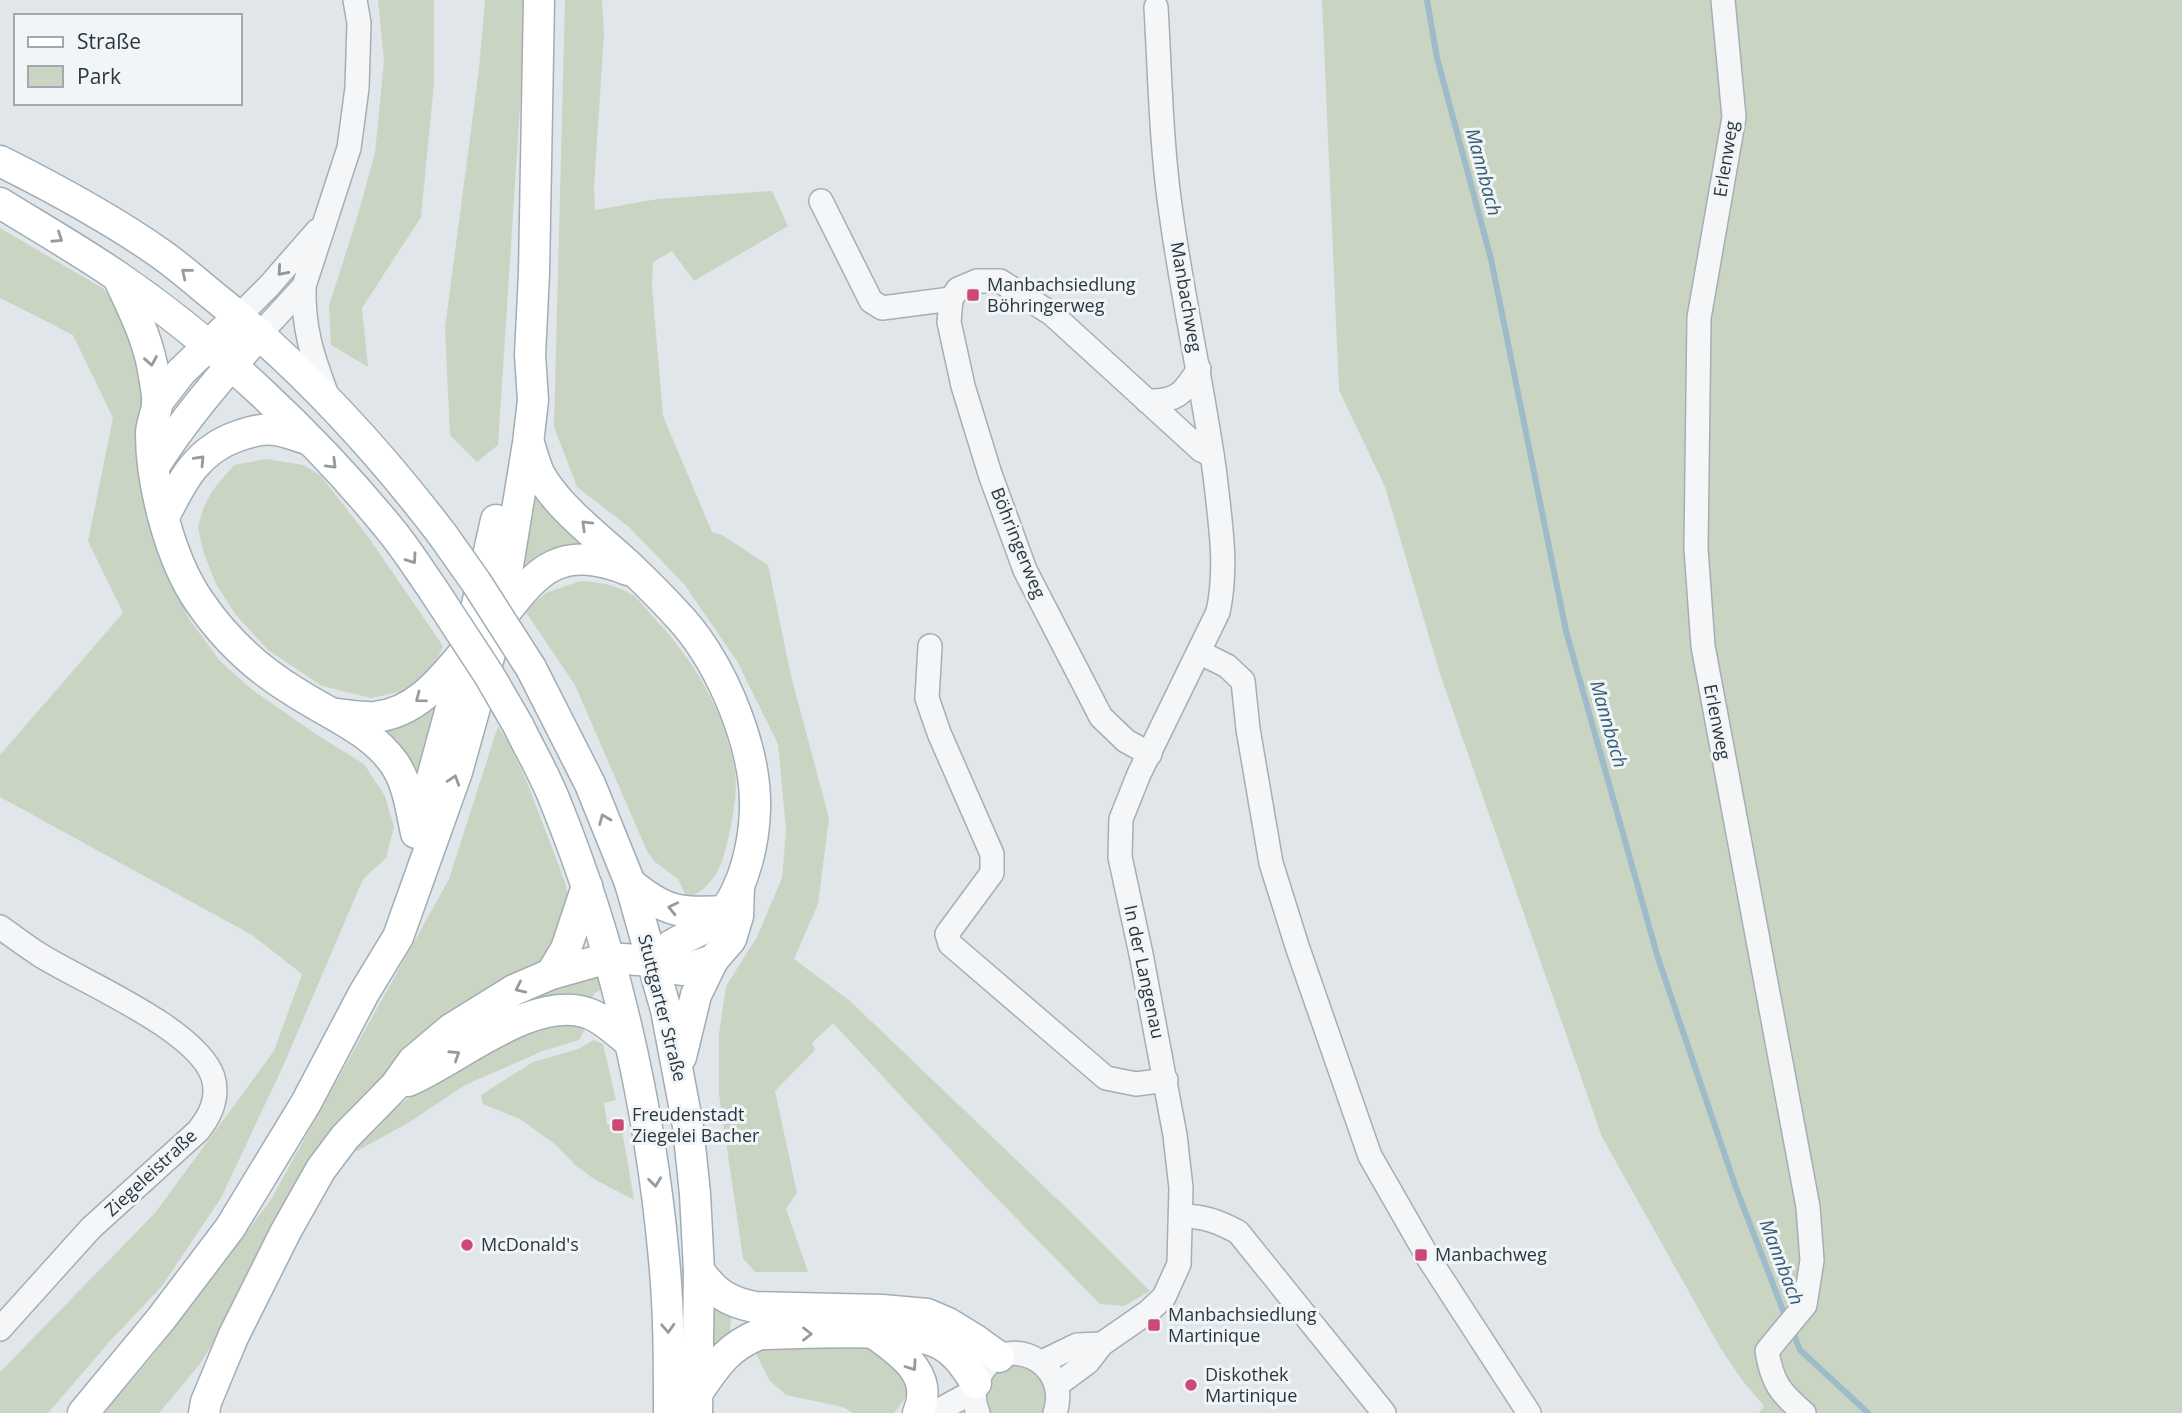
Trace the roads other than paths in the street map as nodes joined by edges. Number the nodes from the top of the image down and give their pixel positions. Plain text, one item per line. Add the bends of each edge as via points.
1 (355, 0) edge
2 (538, 0) edge
3 (1723, 0) edge
4 (1156, 7) dead end
5 (0, 161) edge
6 (821, 201) dead end
7 (0, 203) edge
8 (324, 223) junction
9 (118, 277) junction
10 (304, 286) junction
11 (951, 299) junction
12 (249, 325) junction
13 (530, 355) junction
14 (219, 356) junction
15 (1199, 369) junction
16 (328, 398) junction
17 (1147, 401) junction
18 (157, 403) junction
19 (308, 439) junction
20 (528, 443) junction
21 (1212, 456) junction
22 (155, 465) junction
23 (164, 517) junction
24 (635, 572) junction
25 (1223, 587) joint
26 (499, 621) junction
27 (930, 646) dead end
28 (467, 649) junction
29 (1199, 652) junction
30 (333, 714) junction
31 (1150, 754) junction
32 (416, 833) junction
33 (630, 883) junction
34 (587, 886) junction
35 (732, 898) junction
36 (0, 927) edge
37 (608, 958) junction
38 (713, 960) junction
39 (653, 961) junction
40 (551, 974) junction
41 (364, 993) junction
42 (629, 1042) junction
43 (678, 1068) junction
44 (1166, 1080) junction
45 (395, 1086) junction
46 (1182, 1216) junction
47 (699, 1272) junction
48 (0, 1329) edge
49 (875, 1334) junction
50 (1102, 1344) junction
51 (999, 1357) junction
52 (1042, 1362) junction
53 (220, 1372) junction
54 (1058, 1385) junction
55 (976, 1396) edge
56 (698, 1402) edge
57 (83, 1413) edge
58 (204, 1413) edge
59 (222, 1413) edge
60 (668, 1413) edge
61 (918, 1413) edge
62 (934, 1413) edge
63 (1055, 1413) edge
64 (1384, 1413) edge
65 (1530, 1413) edge
66 (1804, 1413) edge

1 - 8 street via 357,88 349,148
2 - 13 main road
3 - 66 street, Erlenweg via 1734,117 1699,318 1697,560 1703,646 1808,1206 1812,1259 1805,1305 1767,1351 1771,1374 1786,1398
4 - 15 street, Manbachweg via 1171,214
12 -> 5 main road, Stuttgarter Straße via 162,255 88,207
6 - 11 street via 871,301 882,308
7 -> 9 main road
8 - 10 street
8 -> 12 street via 269,286
9 - 14 main road
9 -> 18 main road via 148,344
10 - 12 street
10 - 16 street via 309,348
11 - 17 street via 958,289 977,281 1000,281 1052,314
11 - 31 street, Böhringerweg via 948,321 963,386 1025,570 1101,717 1126,741
12 - 14 main road
12 - 16 main road, Stuttgarter Straße
13 - 20 main road via 533,400
13 - 28 main road via 517,398
14 - 18 main road via 181,372
14 - 19 main road
14 - 22 main road
15 - 17 street via 1184,391 1165,402
15 - 21 street, Manbachweg
33 -> 16 main road, Stuttgarter Straße, bridge via 590,784 531,668 442,534
17 - 21 street
18 - 22 main road via 151,432
23 -> 19 main road via 197,461 220,442 274,429
19 -> 34 main road, bridge via 391,530 489,675 555,799
24 -> 20 main road via 554,495 539,473
20 - 26 main road
21 - 25 street, Manbachweg
22 - 23 main road
23 - 30 main road via 176,557 198,599 223,632 256,665
24 - 26 main road via 604,561 579,559 547,567 525,585
24 - 35 main road via 684,623 718,673 744,735 756,785 755,823
25 - 29 street, In der Langenau via 1218,612
41 -> 26 main road via 398,937 420,880 457,772
27 - 44 street via 927,698 992,854 992,873 947,934 950,944 1107,1078 1136,1084
28 -> 30 main road via 438,684 412,705 376,717
28 - 32 main road
29 - 31 street, In der Langenau
29 - 65 street via 1227,666 1243,681 1271,863 1370,1156 1429,1259
30 - 32 main road via 372,740 394,763 409,796
31 - 44 street, In der Langenau via 1121,819 1119,857
32 - 41 main road
35 -> 33 main road via 673,911
33 - 39 main road, Stuttgarter Straße
34 - 37 main road
34 - 40 main road via 566,949
35 - 38 main road via 738,916 731,939
35 - 39 main road via 707,927 662,950
36 - 48 street, Ziegeleistraße via 167,1027 195,1050 212,1075 216,1096 198,1131 91,1228
37 - 39 main road
37 - 40 main road
37 - 42 main road
38 - 39 main road via 682,970
38 - 43 main road via 696,995
39 - 43 main road, Stuttgarter Straße
40 -> 45 main road via 513,990 451,1029 413,1060
41 - 57 main road via 306,1103 230,1228
45 -> 42 main road via 428,1072 468,1046 556,1009 591,1014
42 -> 60 main road via 651,1154 664,1260
43 - 47 main road, Stuttgarter Straße via 688,1126
44 - 46 street, In der Langenau
45 - 53 main road via 321,1169 233,1337
46 - 50 street, In der Langenau via 1179,1264 1164,1297
46 - 64 street via 1216,1221 1238,1232
47 - 51 main road via 716,1293 737,1304 927,1314
47 - 56 main road, Stuttgarter Straße
49 - 55 main road via 937,1342 959,1357
56 -> 49 main road via 717,1364 741,1341 760,1334
49 -> 61 main road via 908,1358 921,1380
50 - 52 street, In der Langenau via 1077,1345
50 - 54 street, In der Langenau
51 - 52 street via 1021,1354
51 - 55 street via 981,1373
52 - 54 street
53 - 58 main road
53 - 59 main road
54 - 63 street
55 - 62 street

